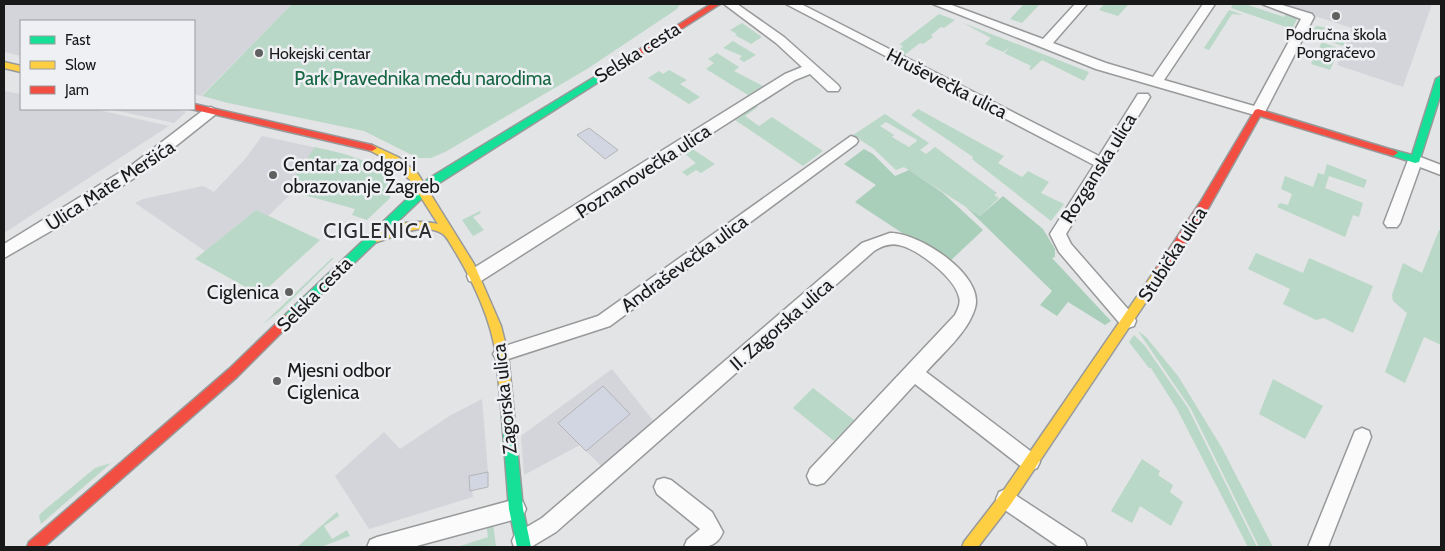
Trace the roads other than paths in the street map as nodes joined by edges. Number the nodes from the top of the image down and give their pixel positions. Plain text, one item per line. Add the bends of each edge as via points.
1 (730, 4) edge
2 (792, 4) edge
3 (1081, 4) edge
4 (1209, 4) edge
5 (1268, 4) edge
6 (712, 5) edge
7 (947, 5) edge
8 (1046, 44) junction
9 (4, 65) edge
10 (812, 68) junction
11 (20, 69) edge
12 (1441, 79) edge
13 (1156, 82) junction
14 (833, 88) dead end
15 (1143, 97) dead end
16 (195, 107) edge
17 (211, 111) junction
18 (1258, 112) junction
19 (852, 141) dead end
20 (1415, 160) junction
21 (1102, 163) junction
22 (1441, 170) edge
23 (422, 190) junction
24 (1392, 223) dead end
25 (450, 233) junction
26 (359, 249) junction
27 (4, 252) edge
28 (475, 276) junction
29 (1128, 321) junction
30 (502, 354) junction
31 (914, 374) junction
32 (1362, 437) dead end
33 (1030, 462) junction
34 (817, 476) dead end
35 (664, 487) dead end
36 (1006, 499) junction
37 (516, 509) junction
38 (40, 544) edge
39 (523, 544) edge
40 (377, 547) edge
41 (694, 547) edge
42 (969, 547) edge
43 (1077, 547) edge
44 (1318, 547) edge

1 - 10 street
2 - 21 street, Hruševečka ulica
3 - 8 street
4 - 13 street
5 - 18 street via 1308,17
6 - 23 street, Selska cesta via 479,150
7 - 8 street
8 - 13 street via 1101,66
9 - 11 street
10 - 14 street
10 - 28 street, Poznanovečka ulica via 790,77
12 - 20 street
13 - 18 street
15 - 21 street, Rozganska ulica
16 - 17 street, Zagorska ulica
17 - 23 street, Zagorska ulica via 374,148 403,165
17 - 27 street, Ulica Mate Meršića via 186,134 138,168
18 - 20 street
18 - 29 street, Stubička ulica via 1205,204
19 - 30 street, Andraševečka ulica via 604,321
20 - 22 street
20 - 24 street
21 - 29 street, Rozganska ulica via 1058,234
23 - 25 street, Zagorska ulica
23 - 26 street, Selska cesta
25 - 26 street via 436,226 411,225 388,232
25 - 28 street, Zagorska ulica
26 - 38 street, Selska cesta via 233,373
28 - 30 street, Zagorska ulica via 495,326
29 - 33 street, Stubička ulica
30 - 37 street, Zagorska ulica
31 - 33 street
31 - 34 street, II. Zagorska ulica
31 - 39 street, II. Zagorska ulica via 961,320 967,310 968,299 956,276 917,246 899,239 877,241
32 - 44 street
33 - 36 street, Stubička ulica
35 - 41 street via 705,519 713,532
36 - 42 street, Stubička ulica
36 - 43 street
37 - 39 street, Zagorska ulica
37 - 40 street

